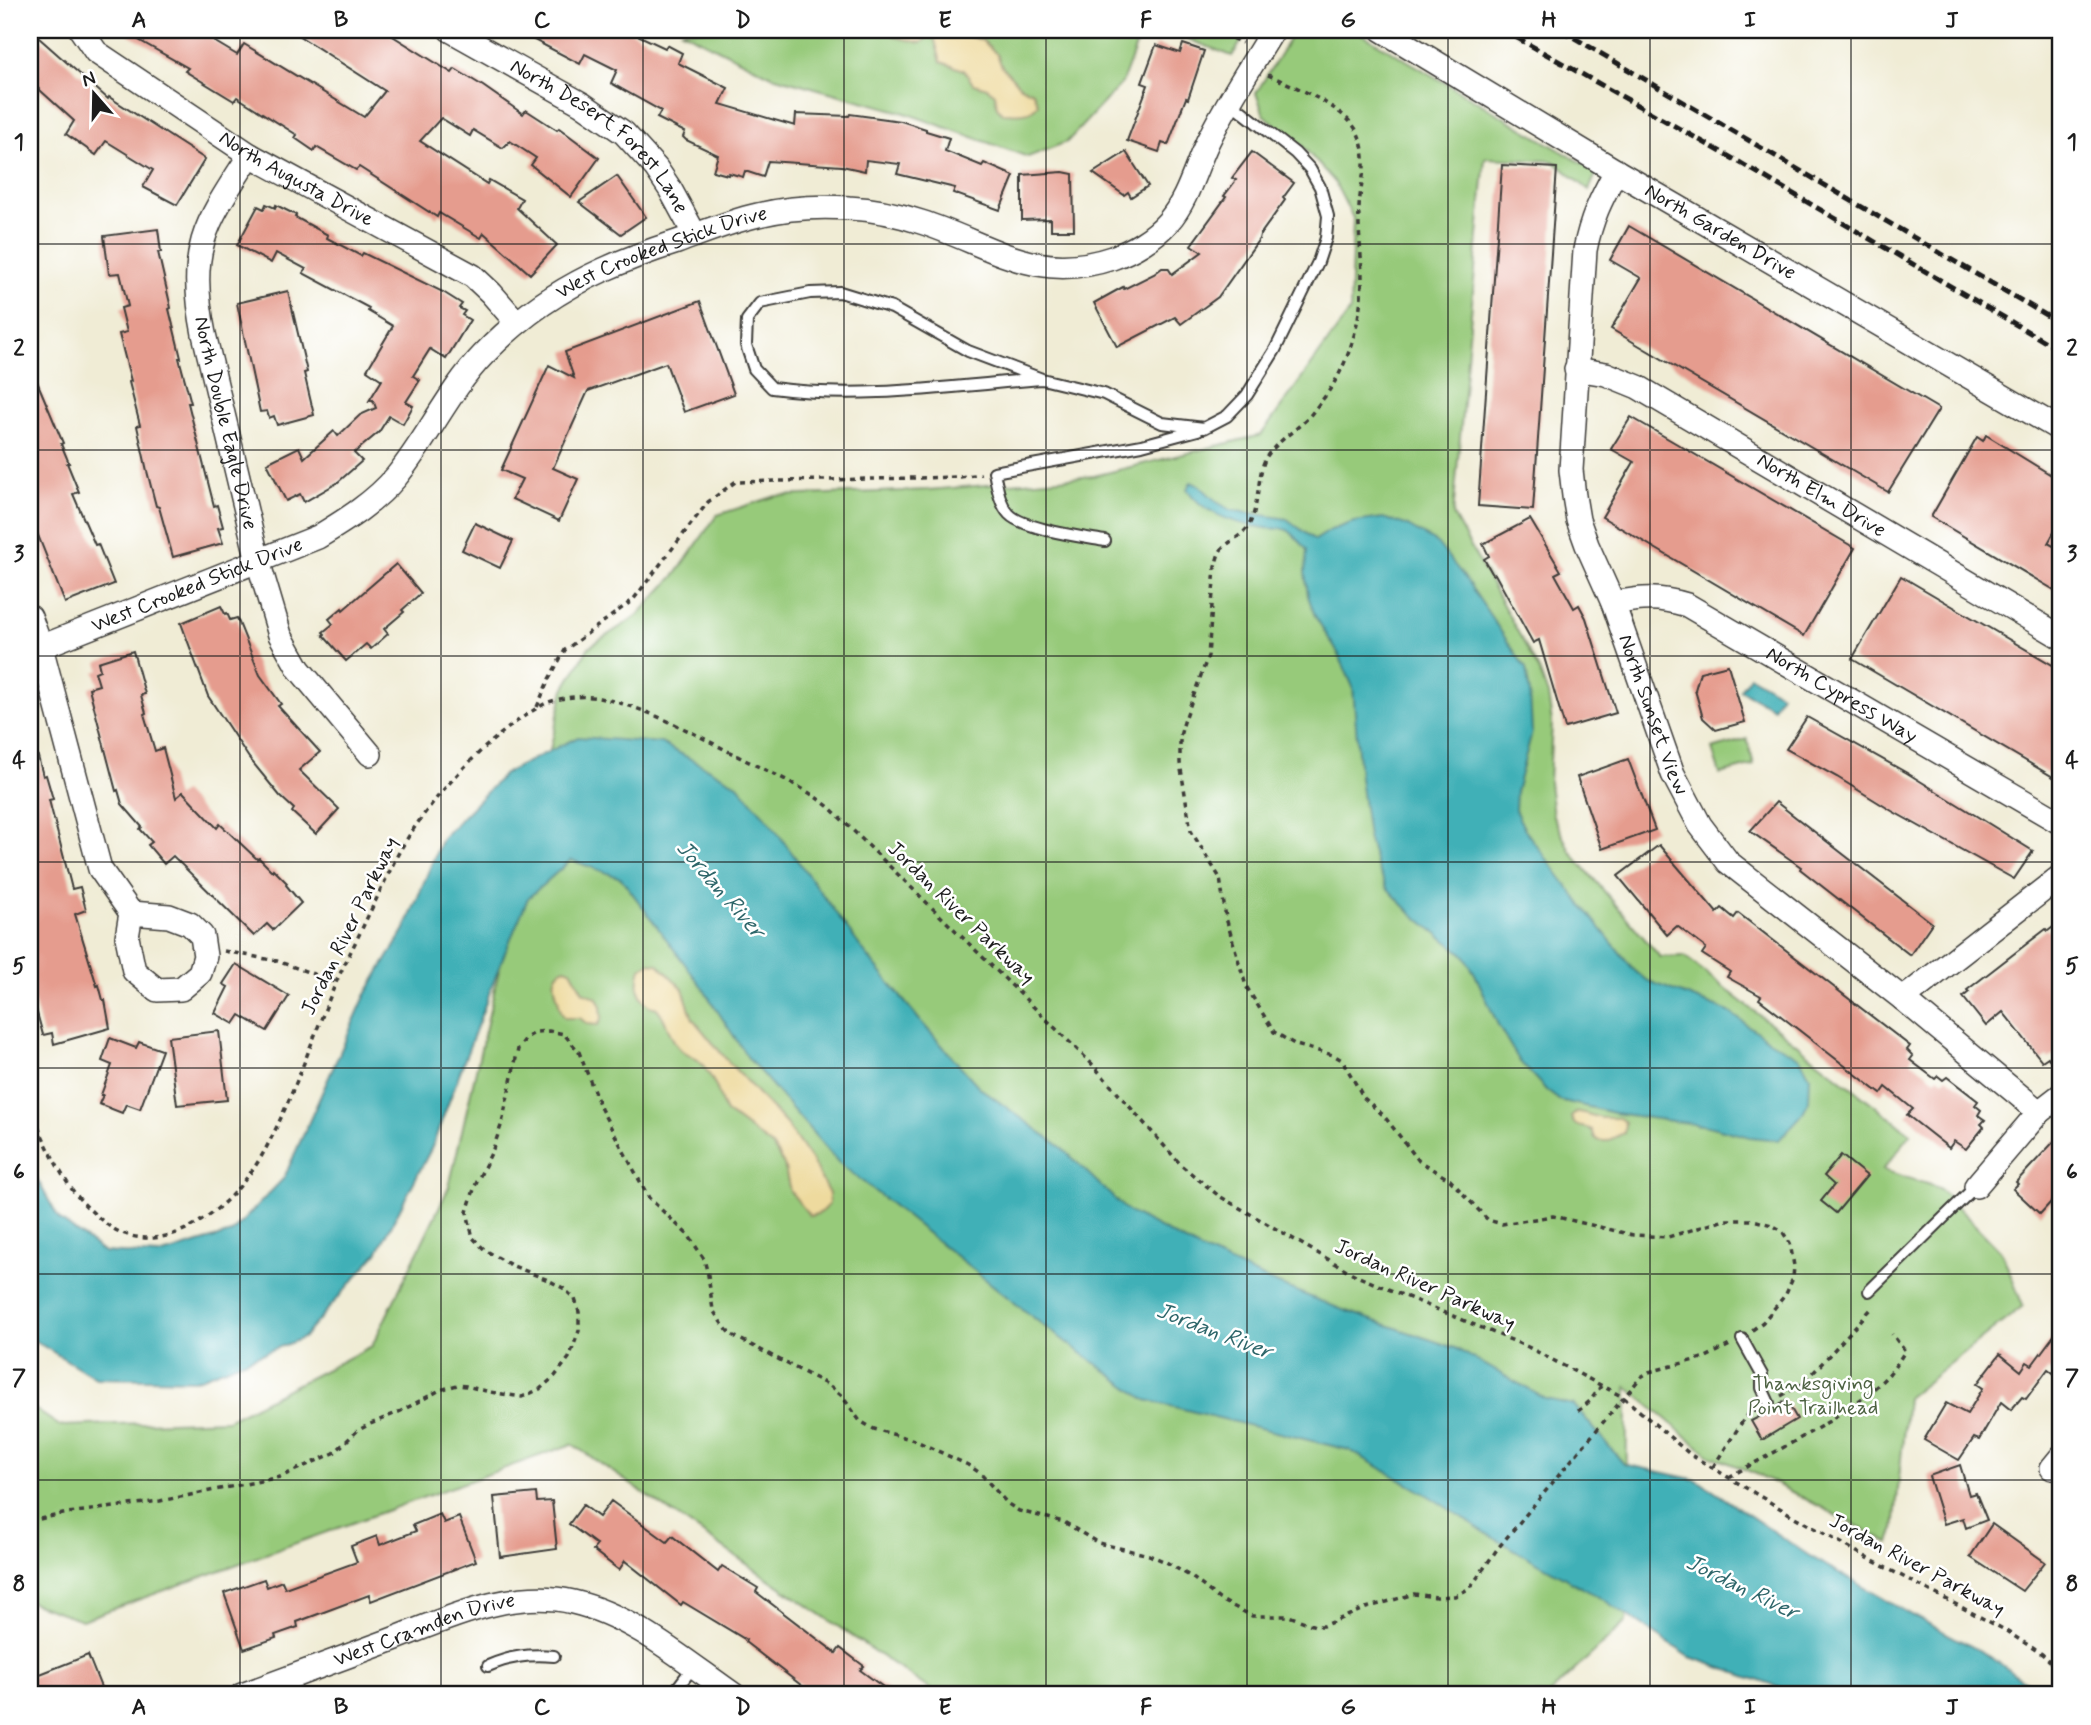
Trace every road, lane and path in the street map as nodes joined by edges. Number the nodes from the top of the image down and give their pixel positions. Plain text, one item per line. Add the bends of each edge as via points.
1 (81, 30) edge
2 (450, 30) edge
3 (1214, 30) edge
4 (1273, 30) edge
5 (1382, 30) edge
6 (1242, 43) dead end
7 (1230, 102) junction
8 (250, 155) junction
9 (1616, 171) junction
10 (695, 235) junction
11 (517, 323) junction
12 (1576, 369) junction
13 (1042, 379) junction
14 (1204, 428) junction
15 (2061, 430) edge
16 (994, 472) junction
17 (1255, 512) dead end
18 (1105, 541) dead end
19 (258, 561) junction
20 (1613, 603) junction
21 (30, 617) edge
22 (2061, 637) edge
23 (41, 647) junction
24 (536, 708) junction
25 (370, 754) dead end
26 (2061, 823) edge
27 (2061, 876) edge
28 (131, 913) junction
29 (205, 956) junction
30 (336, 982) junction
31 (1903, 999) junction
32 (2061, 1095) edge
33 (30, 1108) edge
34 (2039, 1112) junction
35 (1976, 1186) joint
36 (1870, 1292) dead end
37 (1872, 1308) dead end
38 (1892, 1334) dead end
39 (1742, 1339) junction
40 (1601, 1386) junction
41 (1623, 1398) junction
42 (1769, 1403) junction
43 (1578, 1411) dead end
44 (1713, 1467) junction
45 (1729, 1477) junction
46 (30, 1521) edge
47 (554, 1656) dead end
48 (488, 1666) dead end
49 (693, 1667) junction
50 (2061, 1671) edge
51 (242, 1695) edge
52 (673, 1695) edge
53 (734, 1695) edge

1 - 8 street, North Augusta Drive via 96,52
2 - 10 street, North Desert Forest Lane via 582,104 624,133 656,168
3 - 6 path
4 - 7 street, West Crooked Stick Drive
5 - 9 street, North Garden Drive
7 - 10 street, West Crooked Stick Drive via 1168,222 1124,254 1096,264 1046,267 998,254 923,222 847,207 759,215
7 - 14 lane via 1310,169 1328,216 1318,262 1275,350 1227,416
8 - 11 street, North Augusta Drive via 473,276
8 - 19 street, North Double Eagle Drive via 208,223 197,279 204,334
9 - 12 street, North Sunset View via 1590,223
9 - 15 street, North Garden Drive
10 - 11 street, West Crooked Stick Drive via 595,274
11 - 19 street, West Crooked Stick Drive via 465,376 395,478 370,502 318,537
12 - 20 street, North Sunset View via 1574,496 1587,545
12 - 22 street, North Elm Drive via 1606,374 1638,387
13 - 13 lane via 968,351 892,308 840,292 761,303 747,320 746,345 754,369 772,388 809,393 907,390
13 - 14 lane via 1104,394 1162,423
14 - 16 lane via 1142,445
16 - 18 lane via 1010,516 1036,527
16 - 24 path via 960,477 735,482 708,502 633,600 565,650
17 - 39 path via 1244,534 1222,548 1215,567 1208,656 1180,736 1191,831 1220,878 1232,941 1251,996 1274,1032 1296,1045 1342,1060 1364,1098 1419,1161 1450,1180 1488,1220 1502,1224 1553,1216 1633,1235 1668,1237 1725,1220 1753,1220 1782,1231 1790,1243 1793,1279 1763,1322
19 - 23 street, West Crooked Stick Drive
19 - 25 street, North Double Eagle Drive via 288,651
20 - 26 street, North Cypress Way via 1664,598 1687,605
20 - 31 street, North Sunset View via 1673,774 1700,825 1728,862
21 - 23 street
23 - 28 street via 100,869
24 - 30 path, Jordan River Parkway via 464,767 425,815 398,855
24 - 40 path, Jordan River Parkway via 556,699 587,697 627,705 818,797 1065,1036 1172,1156 1212,1191 1359,1277 1528,1348
27 - 31 street
28 - 29 street via 169,916 190,924 202,936
28 - 29 street via 127,937 134,971 157,990 181,989 200,974
29 - 30 path via 220,951 277,961
30 - 33 path, Jordan River Parkway via 265,1151 228,1200 185,1229 145,1237 114,1229 86,1207
31 - 34 street, North Sunset View
32 - 34 street
34 - 35 street
35 - 36 lane
37 - 42 path via 1804,1383
38 - 45 path via 1905,1351 1864,1396 1826,1423
39 - 41 path via 1706,1357 1649,1372
39 - 42 lane via 1762,1375
40 - 41 path, Jordan River Parkway
40 - 43 path
41 - 44 path, Jordan River Parkway via 1678,1445
41 - 46 path via 1470,1588 1455,1596 1414,1594 1323,1626 1289,1616 1252,1616 1166,1562 1098,1543 1064,1522 1019,1511 968,1465 927,1445 874,1429 860,1421 830,1386 730,1334 712,1310 704,1259 690,1236 649,1198 601,1109 579,1052 564,1034 536,1032 518,1049 502,1124 467,1212 473,1238 485,1250 563,1288 575,1299 579,1331 569,1358 555,1376 522,1397 457,1385 440,1390 357,1431 334,1453 279,1477
42 - 44 path via 1746,1416
44 - 45 path, Jordan River Parkway
45 - 50 path, Jordan River Parkway via 2003,1629
47 - 48 lane via 509,1657
49 - 51 street, West Cramden Drive via 619,1619 572,1602 540,1598 460,1614
49 - 52 lane
49 - 53 street, West Cramden Drive

